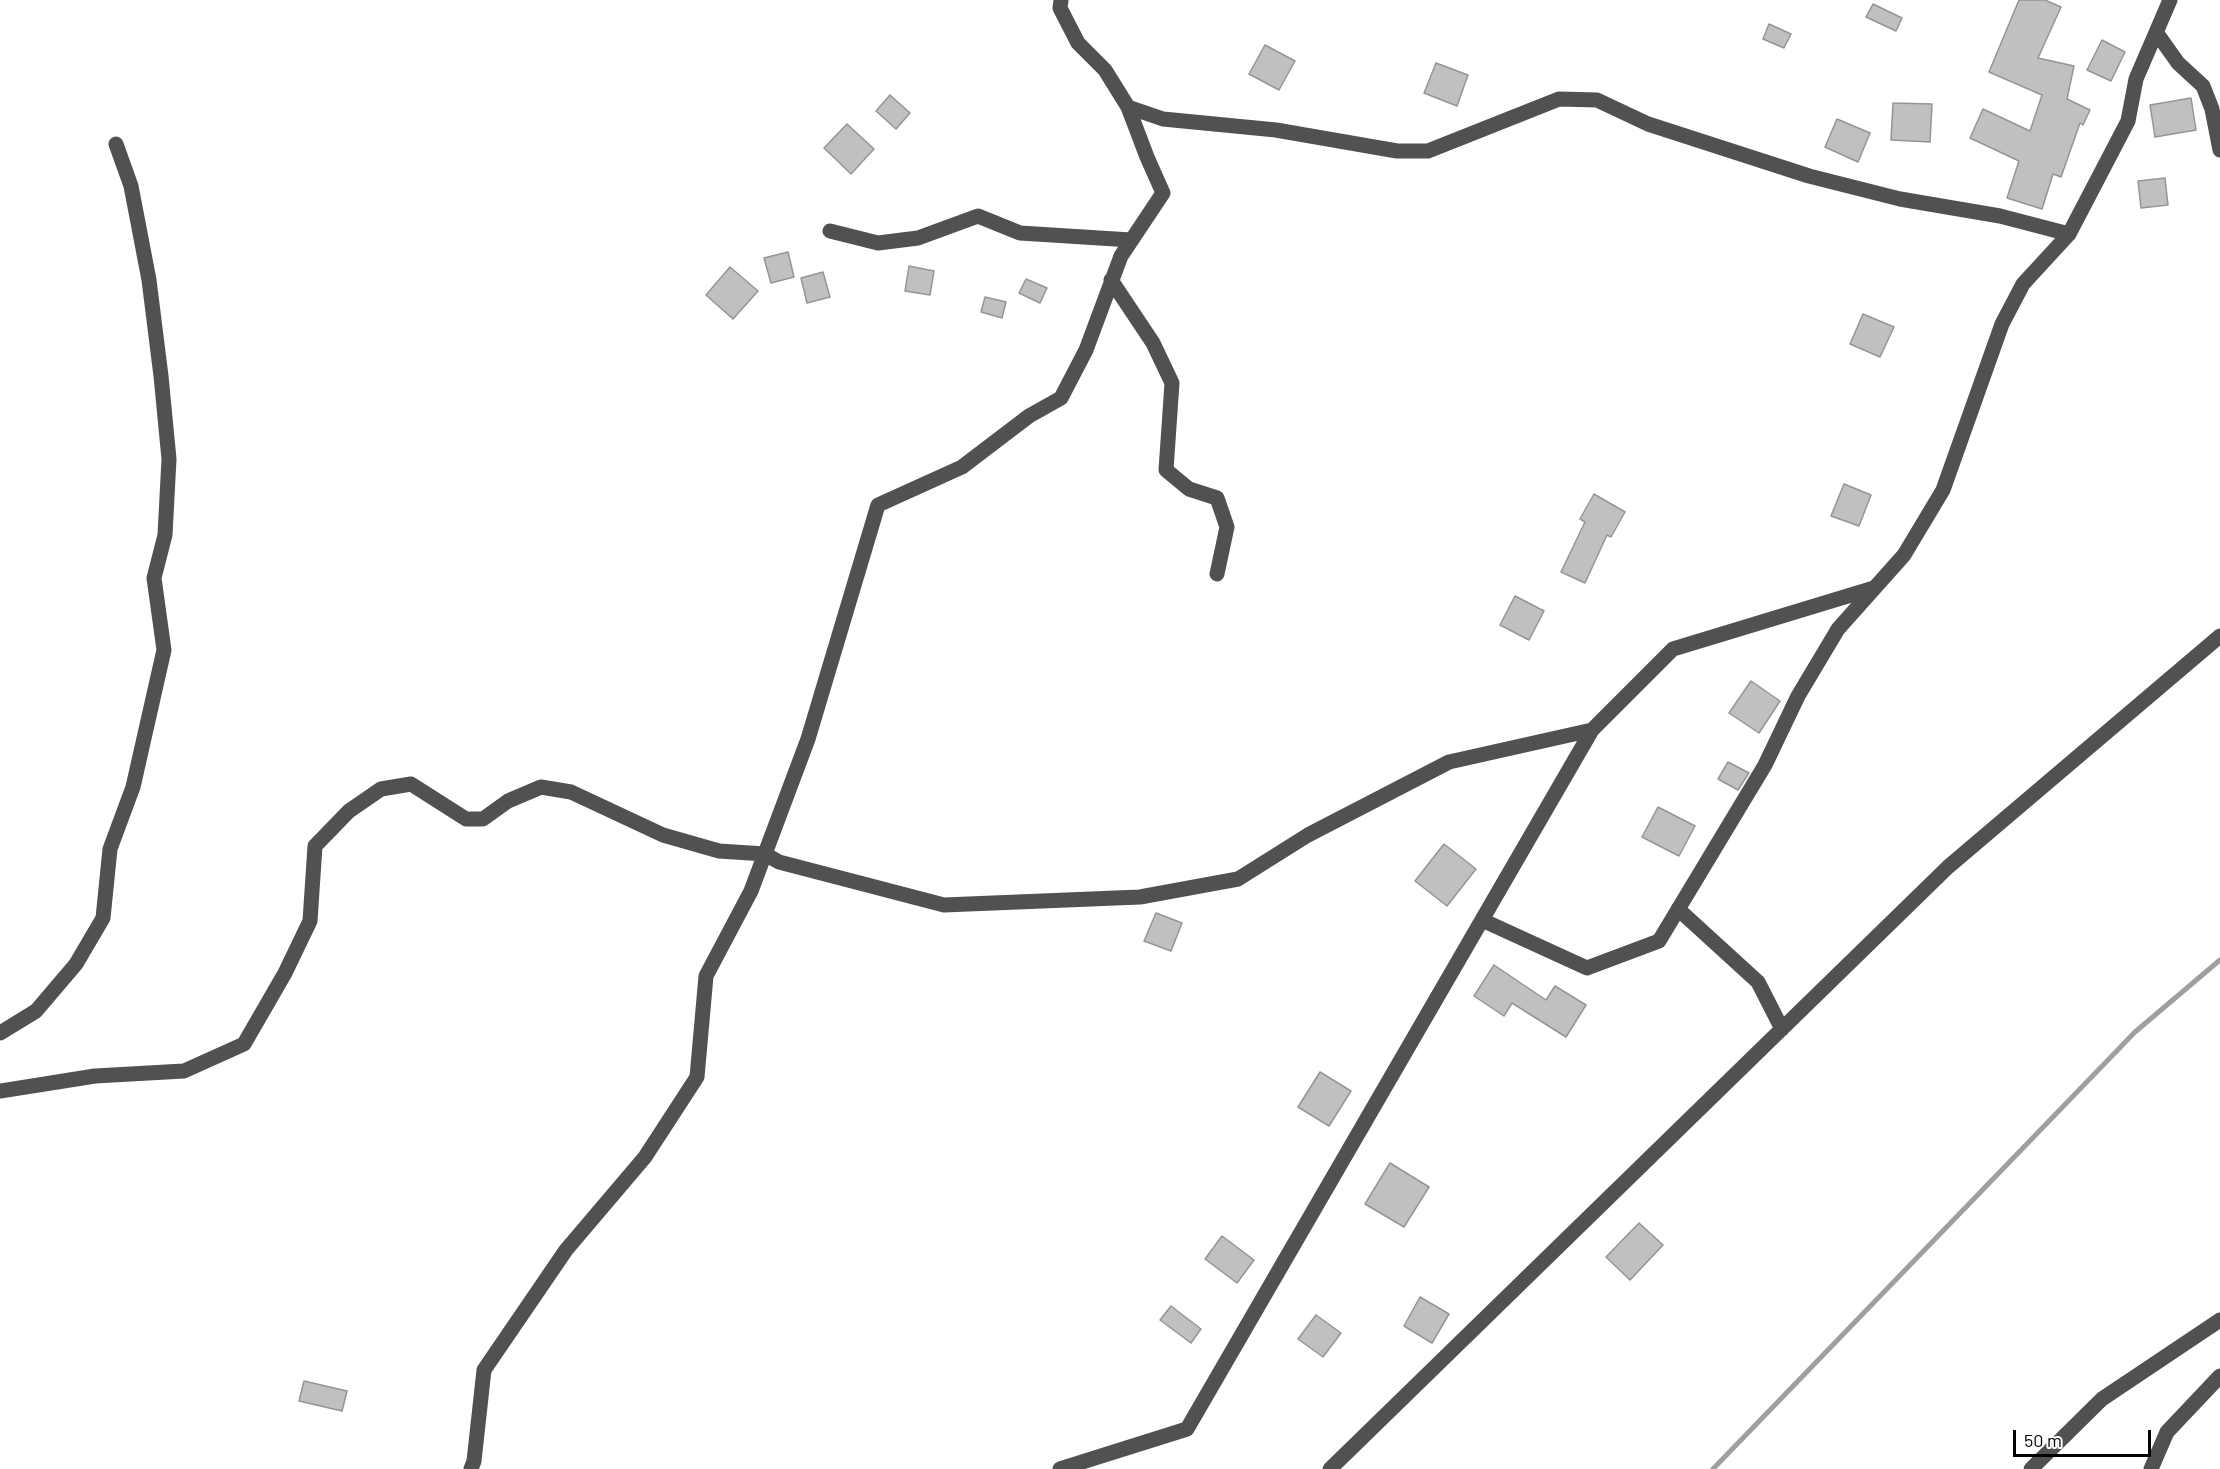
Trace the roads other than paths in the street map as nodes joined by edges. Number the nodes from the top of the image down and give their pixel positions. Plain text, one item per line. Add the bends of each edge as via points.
1 (1061, 0) edge
2 (2170, 0) edge
3 (2156, 32) junction
4 (1128, 106) junction
5 (116, 144) dead end
6 (2220, 150) edge
7 (830, 231) dead end
8 (2069, 234) junction
9 (1131, 240) junction
10 (1111, 280) junction
11 (1217, 574) dead end
12 (1875, 587) junction
13 (2220, 636) edge
14 (1592, 730) junction
15 (765, 854) junction
16 (1678, 909) junction
17 (1482, 920) junction
18 (1782, 1029) junction
19 (0, 1033) edge
20 (0, 1091) edge
21 (2220, 1320) edge
22 (2220, 1376) edge
23 (471, 1469) edge
24 (1060, 1469) edge
25 (1330, 1469) edge
26 (2031, 1469) edge
27 (2151, 1469) edge

1 - 4 street via 1060,8 1078,43 1105,70
2 - 3 street
3 - 6 street via 2178,63 2203,86
3 - 8 street via 2136,79 2128,121
4 - 8 street via 1163,119 1276,130 1397,151 1428,151 1559,99 1598,100 1648,124 1809,176
4 - 9 street via 1163,193
5 - 19 street via 130,186 149,280 169,459 165,535 154,578 164,650 133,787 110,849 103,918 76,964 36,1011
7 - 9 street via 878,243 918,238 978,216 1020,233
8 - 12 street via 2022,284 2002,324 1943,490 1904,555
9 - 10 street
10 - 11 street via 1153,343 1172,383 1166,470 1189,489 1216,498 1227,526
10 - 15 street via 1086,350 1061,398 1029,416 962,467 878,505 808,739
12 - 14 street via 1673,649
12 - 16 street via 1838,629 1797,696 1765,765
13 - 18 street via 1948,867
14 - 15 street via 1449,762 1308,835 1238,879 1140,897 944,905 779,862
14 - 17 street
15 - 20 street via 719,851 663,835 571,792 541,787 508,801 483,819 466,819 411,784 381,789 349,811 315,846 310,921 243,1044 184,1071 95,1076
15 - 23 street via 751,891 706,976 697,1077 645,1157 566,1250 484,1370
16 - 17 street via 1659,941 1587,968
16 - 18 street via 1758,982
17 - 24 street via 1187,1429
18 - 25 street
21 - 26 street via 2102,1399
22 - 27 street via 2167,1431

